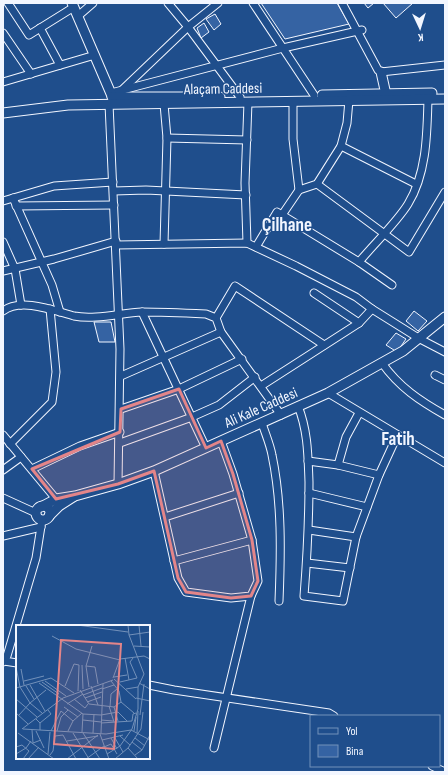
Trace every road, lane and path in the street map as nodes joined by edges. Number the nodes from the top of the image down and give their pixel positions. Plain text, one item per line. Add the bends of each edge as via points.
1 (8, 3) edge
2 (93, 3) edge
3 (168, 3) edge
4 (218, 3) edge
5 (253, 3) edge
6 (342, 3) edge
7 (73, 5) edge
8 (78, 16) junction
9 (188, 26) junction
10 (40, 28) junction
11 (359, 30) junction
12 (3, 33) edge
13 (284, 48) junction
14 (95, 55) junction
15 (60, 65) junction
16 (217, 65) junction
17 (445, 65) edge
18 (381, 72) junction
19 (31, 74) junction
20 (3, 82) edge
21 (123, 90) junction
22 (445, 93) edge
23 (314, 95) junction
24 (240, 96) junction
25 (387, 97) junction
26 (428, 99) junction
27 (112, 100) junction
28 (349, 100) junction
29 (445, 100) edge
30 (293, 101) junction
31 (248, 102) junction
32 (164, 104) junction
33 (3, 113) edge
34 (167, 138) junction
35 (247, 140) junction
36 (342, 146) junction
37 (113, 182) junction
38 (317, 184) junction
39 (416, 184) junction
40 (299, 190) junction
41 (114, 191) junction
42 (166, 191) junction
43 (445, 192) edge
44 (246, 195) junction
45 (13, 198) junction
46 (3, 201) edge
47 (114, 205) junction
48 (16, 206) junction
49 (282, 215) junction
50 (384, 232) junction
51 (3, 242) edge
52 (116, 243) junction
53 (247, 243) junction
54 (164, 244) junction
55 (256, 247) junction
56 (359, 262) junction
57 (41, 263) junction
58 (15, 269) junction
59 (3, 271) edge
60 (392, 285) dead end
61 (314, 294) dead end
62 (21, 305) junction
63 (50, 309) junction
64 (372, 309) junction
65 (3, 311) edge
66 (60, 312) junction
67 (142, 312) junction
68 (119, 314) junction
69 (445, 317) edge
70 (216, 318) junction
71 (359, 323) junction
72 (221, 332) junction
73 (420, 339) junction
74 (324, 345) junction
75 (445, 352) edge
76 (164, 357) junction
77 (242, 359) junction
78 (382, 363) junction
79 (436, 375) dead end
80 (121, 376) junction
81 (254, 377) junction
82 (445, 380) edge
83 (261, 386) junction
84 (179, 389) junction
85 (328, 393) junction
86 (298, 406) junction
87 (120, 409) junction
88 (359, 413) junction
89 (281, 415) junction
90 (445, 415) edge
91 (192, 417) junction
92 (262, 423) junction
93 (120, 432) junction
94 (3, 435) edge
95 (397, 436) junction
96 (221, 441) junction
97 (120, 443) junction
98 (10, 444) junction
99 (206, 448) junction
100 (21, 456) junction
101 (308, 461) junction
102 (445, 464) edge
103 (338, 465) junction
104 (32, 469) junction
105 (3, 470) edge
106 (154, 470) junction
107 (379, 475) junction
108 (118, 484) junction
109 (239, 493) junction
110 (309, 493) junction
111 (75, 496) junction
112 (3, 498) edge
113 (56, 499) junction
114 (367, 507) junction
115 (42, 517) junction
116 (165, 517) junction
117 (310, 530) junction
118 (3, 536) edge
119 (356, 537) junction
120 (252, 540) junction
121 (174, 560) junction
122 (307, 563) junction
123 (350, 568) junction
124 (251, 596) junction
125 (278, 601) dead end
126 (16, 625) edge
127 (16, 626) edge
128 (4, 662) edge
129 (16, 663) edge
130 (150, 685) edge
131 (226, 698) junction
132 (332, 715) edge
133 (214, 748) dead end
134 (434, 767) edge
135 (445, 772) edge

1 - 10 street via 29,35
2 - 8 street
3 - 9 street
4 - 9 street
5 - 13 street
6 - 11 street
7 - 8 main road
7 - 10 street
8 - 14 main road
9 - 16 street
9 - 21 street
10 - 15 street
11 - 13 street
11 - 18 street
12 - 19 street
13 - 16 street
13 - 23 street
14 - 15 street
14 - 27 main road
15 - 19 street
16 - 21 street
16 - 24 street
17 - 18 street
18 - 25 main road
19 - 20 street
21 - 27 street
22 - 25 main road, Alaçam Caddesi
23 - 24 main road, Alaçam Caddesi
23 - 25 main road, Alaçam Caddesi
24 - 27 main road, Alaçam Caddesi
25 - 26 main road, Alaçam Caddesi
25 - 28 main road, Alaçam Caddesi
26 - 29 main road, Alaçam Caddesi
26 - 39 street via 426,142
27 - 32 main road, Alaçam Caddesi
27 - 33 main road, Alaçam Caddesi
27 - 37 street
28 - 30 main road, Alaçam Caddesi
28 - 36 street
30 - 31 main road, Alaçam Caddesi
30 - 40 street
31 - 32 main road, Alaçam Caddesi
31 - 35 street
32 - 34 street
34 - 35 street
34 - 42 street
35 - 44 street
36 - 38 street
36 - 39 street
37 - 41 street
37 - 45 street via 54,186
38 - 40 street
38 - 50 street
39 - 50 street via 408,203
40 - 49 street
41 - 42 street
41 - 47 street
42 - 44 street
42 - 54 street
43 - 50 street via 409,252
44 - 53 street
45 - 46 street
45 - 48 street
47 - 48 street
47 - 52 street
48 - 57 street
49 - 55 street via 277,212
49 - 56 street
50 - 56 street
51 - 58 street
52 - 54 street
52 - 57 street
52 - 68 street
53 - 54 street
53 - 55 street
55 - 64 street via 356,297
56 - 60 street
57 - 58 street
57 - 66 street via 52,285
58 - 59 street
58 - 62 street
61 - 71 street
62 - 63 street
62 - 65 street
63 - 66 street
63 - 98 street via 56,372 52,402
64 - 71 street
64 - 73 street
66 - 68 street via 87,317
67 - 68 street
67 - 70 street via 206,314
67 - 76 street
68 - 80 street
69 - 73 main road, Ali Kale Caddesi
70 - 72 street
70 - 74 street via 235,286
71 - 74 street
72 - 76 street
72 - 77 street
73 - 75 street
73 - 78 main road, Ali Kale Caddesi
74 - 83 street
76 - 80 street
76 - 84 street
77 - 81 street
77 - 84 street
78 - 85 main road, Ali Kale Caddesi
78 - 90 street via 394,380 420,401
79 - 82 street
80 - 87 street
81 - 83 street
81 - 91 street via 219,405
83 - 89 street
84 - 87 street
84 - 91 street
85 - 86 main road, Ali Kale Caddesi
85 - 88 street
86 - 89 main road, Ali Kale Caddesi
86 - 101 street via 305,423
87 - 93 street
88 - 95 street
88 - 103 street via 346,437
89 - 92 main road, Ali Kale Caddesi
91 - 97 street
91 - 99 street
92 - 96 main road, Ali Kale Caddesi
92 - 125 street via 272,454 279,507 281,558
93 - 97 street
93 - 104 street via 80,446
94 - 98 street
95 - 102 street
95 - 107 street
96 - 99 main road, Ali Kale Caddesi
96 - 109 street
97 - 108 street
98 - 100 street
99 - 106 main road, Ali Kale Caddesi
100 - 104 street
100 - 105 street
101 - 103 street
101 - 110 street
103 - 107 street
104 - 113 street
106 - 108 main road, Ali Kale Caddesi
106 - 116 street
107 - 114 street
108 - 111 main road, Ali Kale Caddesi
109 - 116 street
109 - 120 street
110 - 114 street
110 - 117 street
111 - 113 main road, Ali Kale Caddesi
111 - 115 main road, Ali Kale Caddesi
112 - 115 street
113 - 115 main road, Ali Kale Caddesi
114 - 119 street
115 - 118 street
115 - 126 street via 36,558
116 - 121 street
117 - 119 street
117 - 122 street
119 - 123 street
120 - 121 street
120 - 124 street via 258,581
121 - 124 street via 178,578 186,592 231,598
122 - 123 street
122 - 123 street via 304,596 343,601
124 - 131 street
127 - 128 street
128 - 129 street
130 - 131 street
131 - 132 street
131 - 133 street
134 - 135 street

